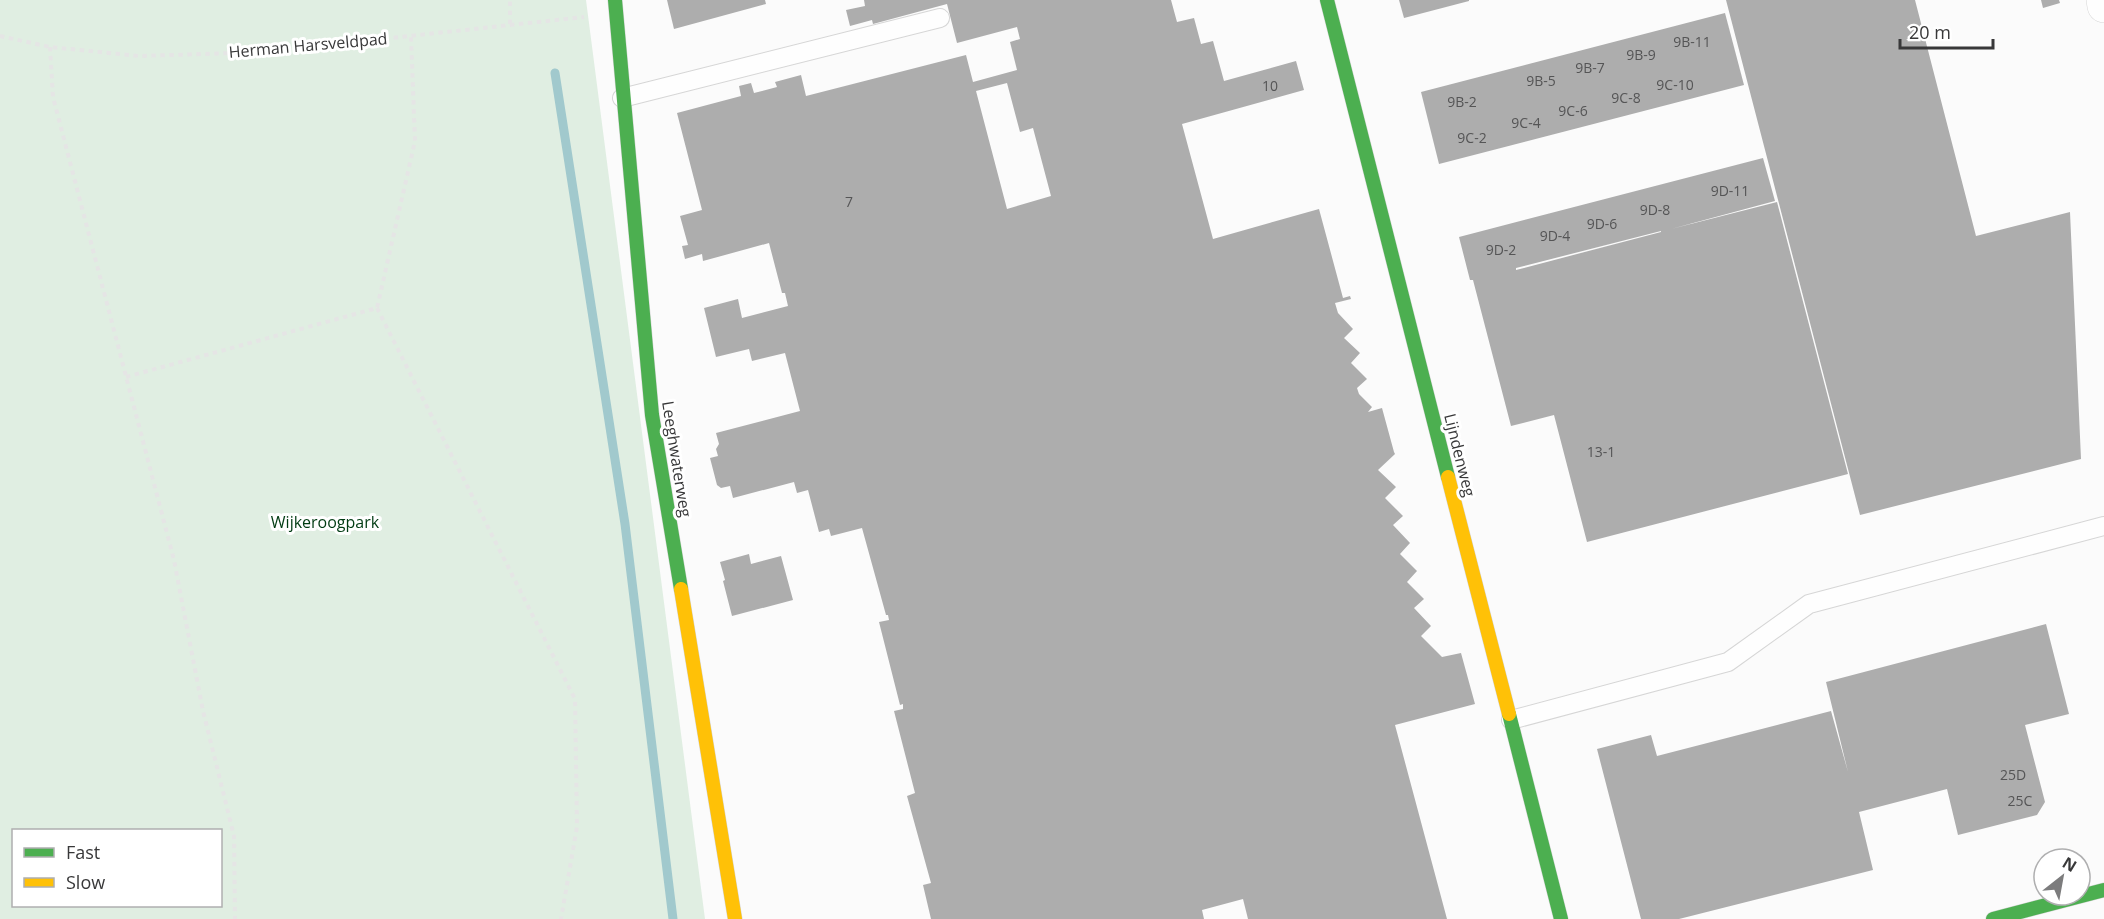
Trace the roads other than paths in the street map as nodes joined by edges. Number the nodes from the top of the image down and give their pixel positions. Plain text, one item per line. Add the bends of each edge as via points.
1 (615, 0) edge
2 (1327, 0) edge
3 (2103, 0) edge
4 (2104, 6) edge
5 (940, 18) dead end
6 (622, 98) junction
7 (2104, 526) edge
8 (1511, 720) junction
9 (2104, 890) edge
10 (735, 919) edge
11 (1561, 919) edge
12 (1993, 919) edge

1 - 6 street, Leeghwaterweg
2 - 8 street, Lijndenweg
3 - 4 street
5 - 6 lane
6 - 10 street, Leeghwaterweg via 652,415
7 - 8 lane via 1809,604 1728,662
8 - 11 street, Lijndenweg
9 - 12 street

